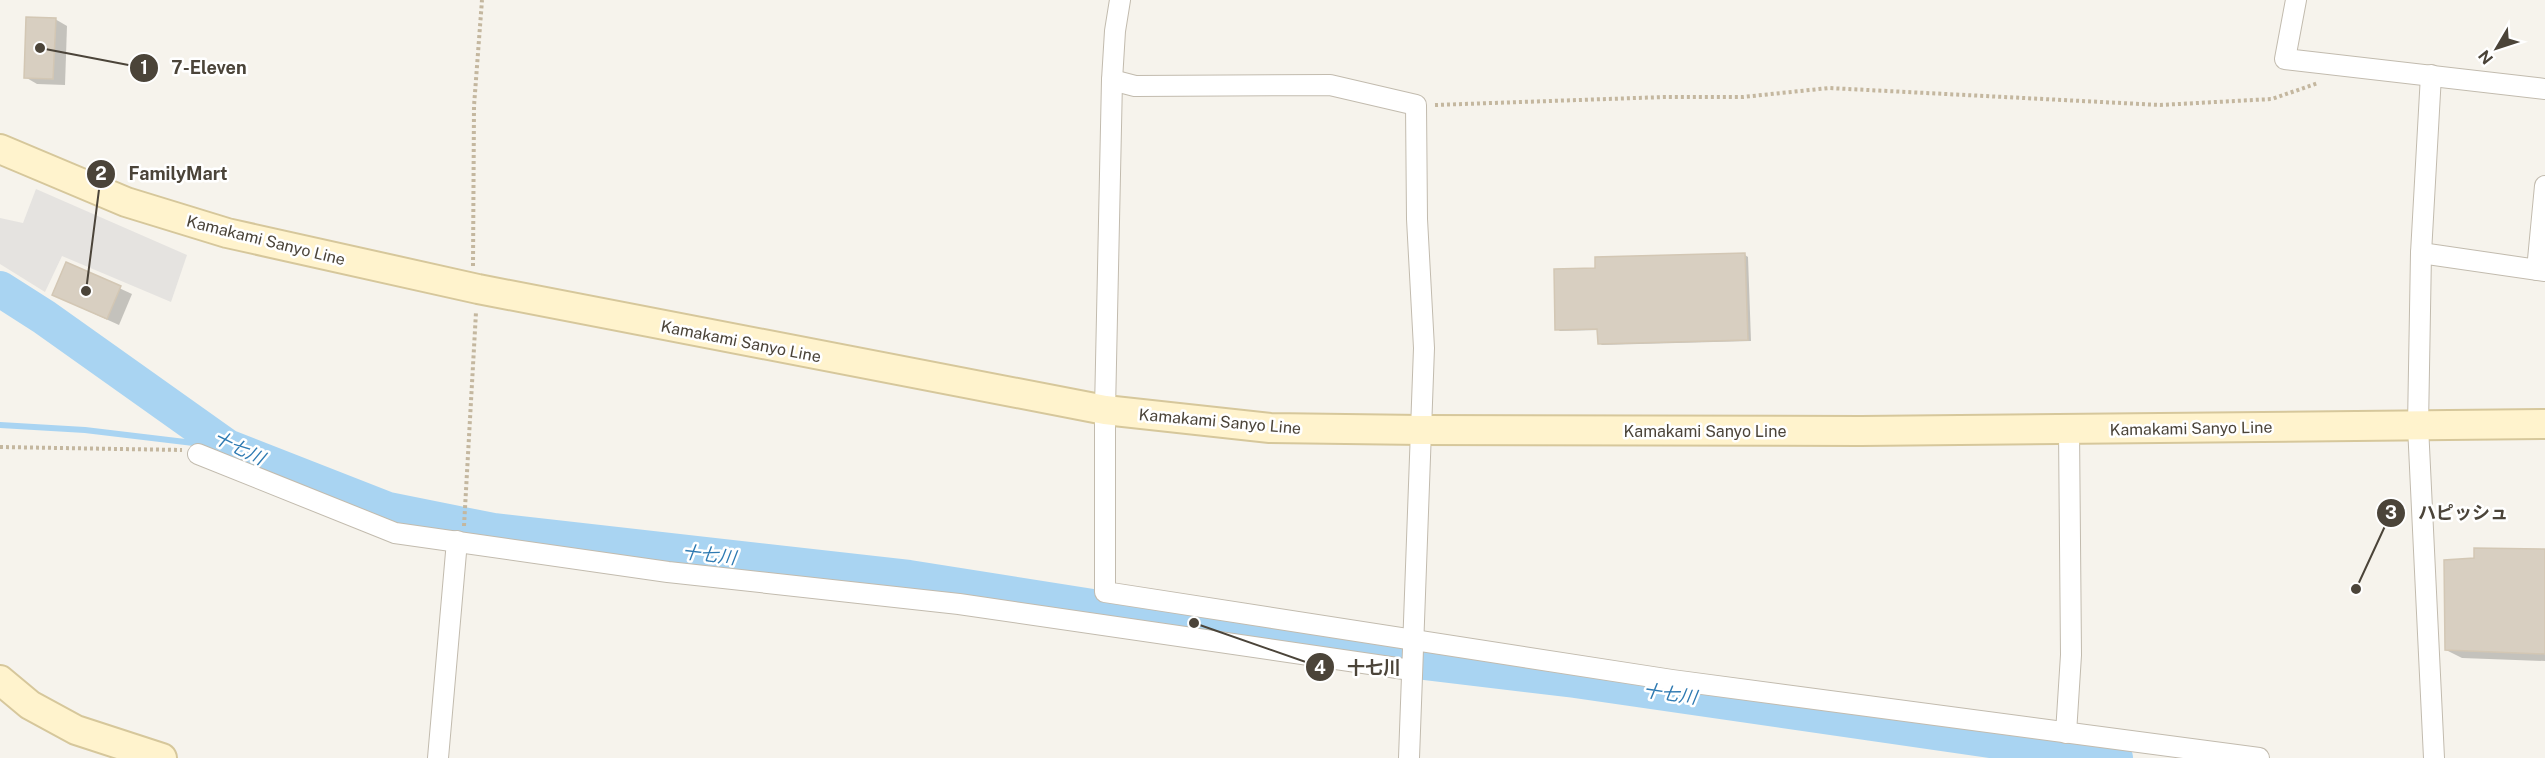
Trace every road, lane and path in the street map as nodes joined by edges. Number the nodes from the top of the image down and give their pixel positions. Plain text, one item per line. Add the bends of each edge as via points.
1 (482, 0) edge
2 (1120, 0) edge
3 (2296, 0) edge
4 (2336, 65) junction
5 (2431, 75) junction
6 (1112, 80) junction
7 (2545, 89) edge
8 (1416, 105) junction
9 (0, 149) edge
10 (2545, 186) edge
11 (2421, 253) junction
12 (2541, 270) edge
13 (478, 289) junction
14 (1106, 410) junction
15 (2545, 424) edge
16 (2418, 426) junction
17 (2069, 429) junction
18 (1421, 430) junction
19 (0, 447) edge
20 (198, 454) joint
21 (464, 520) dead end
22 (458, 541) junction
23 (1414, 640) junction
24 (1411, 670) junction
25 (0, 680) edge
26 (2066, 733) junction
27 (162, 758) edge
28 (438, 758) edge
29 (1409, 758) edge
30 (2259, 758) edge
31 (2434, 758) edge

1 - 13 path via 472,170 472,258
2 - 6 street
3 - 4 street via 2285,59
4 - 5 street
4 - 8 path via 2322,82 2272,99 2160,105 1828,88 1743,97
5 - 7 street
5 - 11 street
6 - 8 street via 1135,86 1330,85
6 - 14 street
8 - 18 street via 1416,219 1424,348
9 - 13 main road, Kamakami Sanyo Line via 126,202 227,233
10 - 12 street
11 - 12 street
11 - 16 street
13 - 14 main road, Kamakami Sanyo Line
13 - 21 path
14 - 18 main road, Kamakami Sanyo Line via 1270,428
14 - 23 street via 1105,592
15 - 16 main road, Kamakami Sanyo Line
16 - 17 main road, Kamakami Sanyo Line
16 - 31 street
17 - 18 main road, Kamakami Sanyo Line
17 - 26 street via 2071,655
18 - 23 street
19 - 20 path via 176,449
20 - 22 street via 395,533
22 - 24 street via 668,572 959,604
22 - 28 street
23 - 24 street
23 - 26 street via 1672,680
24 - 29 street
25 - 27 main road via 30,705 76,730
26 - 30 street

